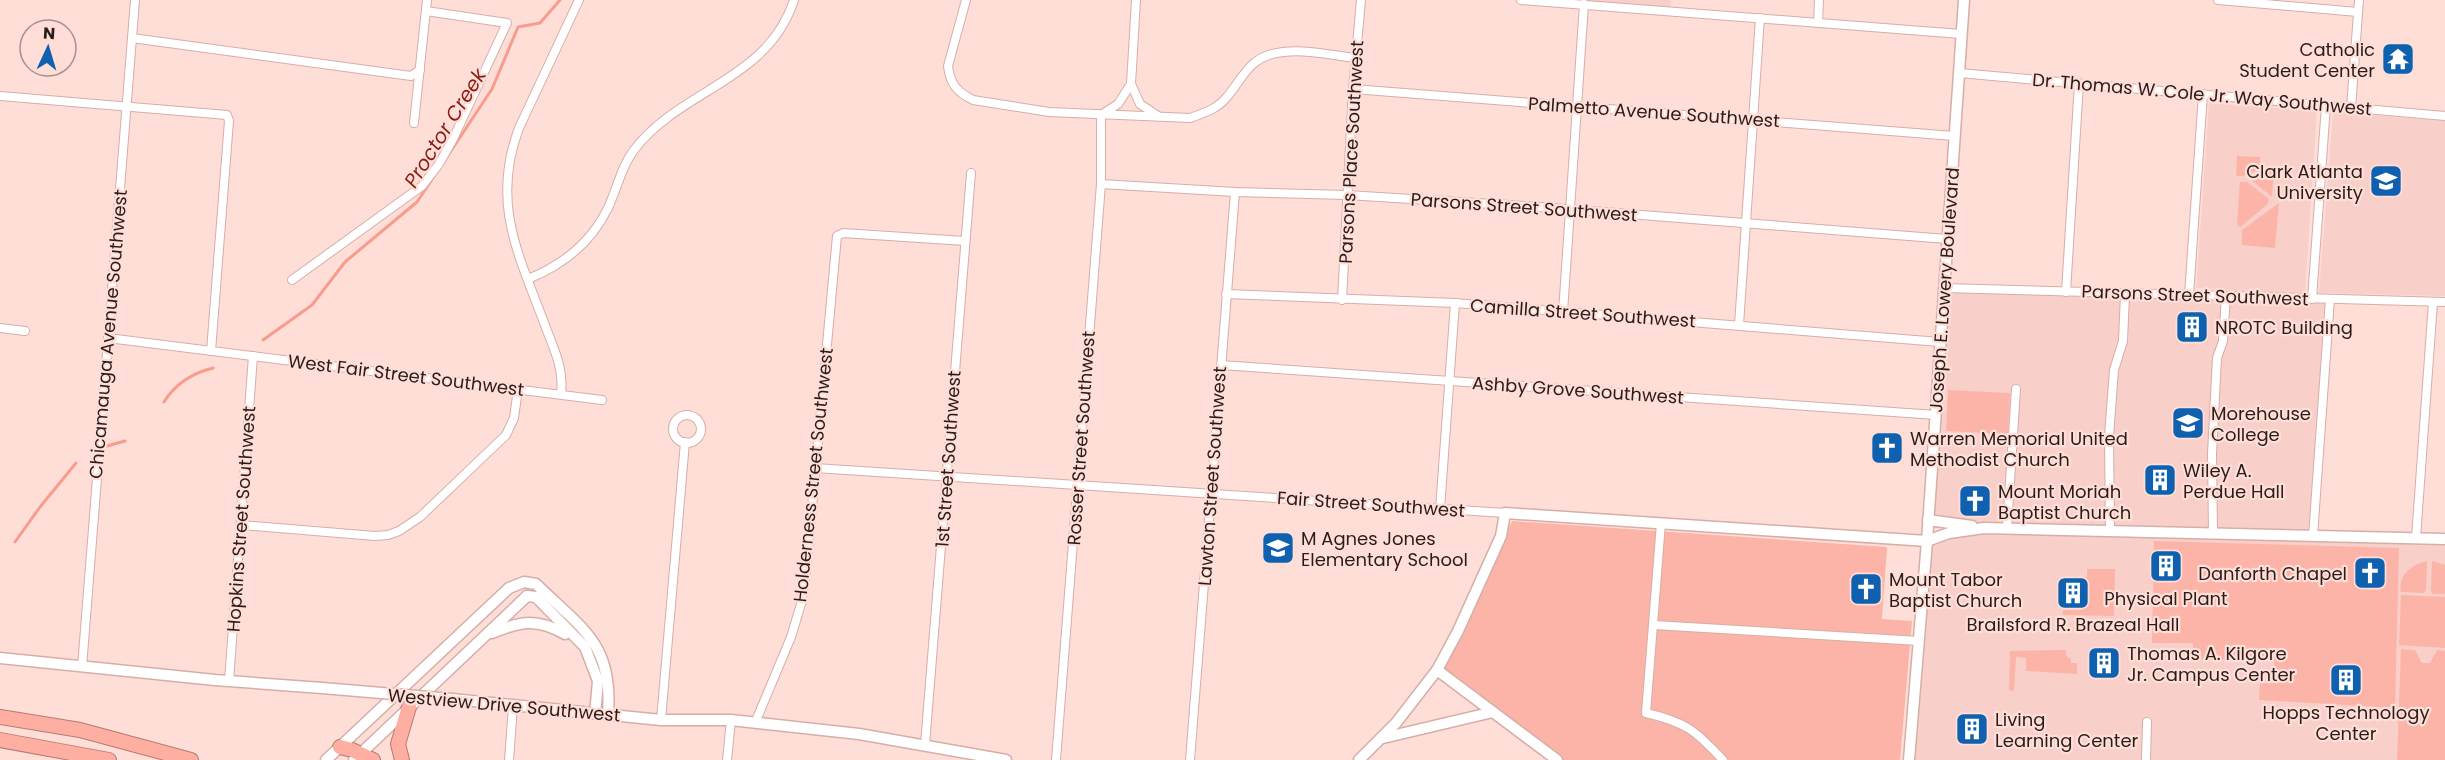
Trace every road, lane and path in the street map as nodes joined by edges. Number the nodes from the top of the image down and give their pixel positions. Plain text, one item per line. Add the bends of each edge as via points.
1 (135, 0) edge
2 (427, 0) edge
3 (579, 0) edge
4 (794, 0) edge
5 (966, 0) edge
6 (1136, 0) edge
7 (1521, 0) edge
8 (1819, 0) edge
9 (1964, 0) edge
10 (2218, 0) edge
11 (2359, 0) edge
12 (1360, 2) edge
13 (1584, 4) junction
14 (426, 11) junction
15 (2358, 12) junction
16 (1760, 18) junction
17 (1818, 23) junction
18 (1961, 34) junction
19 (132, 38) junction
20 (1356, 58) junction
21 (420, 70) junction
22 (1959, 73) junction
23 (2079, 83) junction
24 (1131, 84) junction
25 (1353, 89) junction
26 (2203, 94) junction
27 (0, 96) edge
28 (2326, 105) junction
29 (1577, 106) junction
30 (126, 108) junction
31 (2351, 108) junction
32 (1101, 115) junction
33 (2445, 116) edge
34 (1159, 117) junction
35 (1753, 120) junction
36 (414, 123) dead end
37 (1954, 136) junction
38 (970, 173) dead end
39 (1101, 184) junction
40 (1234, 192) junction
41 (1347, 195) junction
42 (1570, 209) junction
43 (1746, 223) junction
44 (1947, 239) junction
45 (965, 241) junction
46 (528, 279) junction
47 (292, 280) dead end
48 (1944, 288) junction
49 (2066, 292) junction
50 (1226, 294) junction
51 (2125, 294) junction
52 (2189, 295) junction
53 (2226, 296) junction
54 (2312, 299) junction
55 (2330, 299) junction
56 (1342, 300) junction
57 (2433, 302) junction
58 (2445, 302) edge
59 (1455, 303) junction
60 (1563, 312) junction
61 (1739, 325) junction
62 (0, 328) edge
63 (26, 331) dead end
64 (108, 338) junction
65 (1941, 342) junction
66 (211, 351) junction
67 (254, 356) junction
68 (1221, 365) junction
69 (1449, 381) junction
70 (518, 389) junction
71 (2016, 389) dead end
72 (561, 394) junction
73 (602, 400) dead end
74 (1935, 415) junction
75 (685, 442) dead end
76 (815, 468) junction
77 (947, 476) junction
78 (1078, 485) junction
79 (1211, 493) junction
80 (1440, 509) junction
81 (1505, 513) junction
82 (1928, 520) junction
83 (1661, 523) junction
84 (240, 525) junction
85 (1984, 528) junction
86 (2007, 528) junction
87 (2110, 531) junction
88 (2212, 533) junction
89 (2313, 536) junction
90 (2416, 538) junction
91 (2445, 539) edge
92 (1927, 541) junction
93 (524, 582) junction
94 (527, 596) junction
95 (1654, 625) junction
96 (484, 637) junction
97 (577, 640) junction
98 (1918, 641) junction
99 (0, 658) edge
100 (82, 667) junction
101 (1437, 670) junction
102 (229, 681) junction
103 (513, 706) junction
104 (409, 707) junction
105 (1493, 712) junction
106 (595, 714) junction
107 (608, 715) junction
108 (0, 717) edge
109 (661, 720) junction
110 (731, 720) junction
111 (2147, 722) dead end
112 (755, 723) junction
113 (1381, 738) junction
114 (0, 740) edge
115 (925, 745) junction
116 (340, 747) junction
117 (363, 758) edge
118 (109, 760) edge
119 (191, 760) edge
120 (326, 760) edge
121 (402, 760) edge
122 (509, 760) edge
123 (727, 760) edge
124 (1006, 760) edge
125 (1056, 760) edge
126 (1190, 760) edge
127 (1359, 760) edge
128 (1557, 760) edge
129 (1723, 760) edge
130 (1909, 760) edge
131 (2146, 760) edge

1 - 19 street, Chicamauga Avenue Southwest
2 - 14 street
3 - 46 street via 519,128 506,177 506,207 512,235
4 - 46 street via 764,51 740,72 670,116 634,150 607,209 589,237 562,262
5 - 32 street via 948,66 949,78 962,94 973,100 1038,110
6 - 24 street
7 - 13 street
8 - 17 street
9 - 18 street, Joseph E. Lowery Boulevard
10 - 15 street
11 - 15 street
12 - 20 street, Parsons Place Southwest
13 - 16 street via 1671,7
13 - 29 street
14 - 21 street
14 - 47 street via 507,23 453,139 422,186
15 - 31 street
16 - 17 street
16 - 35 street
17 - 18 street
18 - 22 street, Joseph E. Lowery Boulevard
19 - 21 street via 411,76
19 - 30 street, Chicamauga Avenue Southwest
20 - 25 street, Parsons Place Southwest
20 - 34 street via 1291,51 1271,54 1249,66 1226,99 1210,111 1190,117
21 - 36 street
22 - 23 street, Dr. Thomas W. Cole Jr. Way Southwest
22 - 37 street, Joseph E. Lowery Boulevard
23 - 26 street, Dr. Thomas W. Cole Jr. Way Southwest
23 - 49 street
24 - 32 street via 1118,104
24 - 34 street via 1140,104
25 - 29 street, Palmetto Avenue Southwest
25 - 41 street, Parsons Place Southwest
26 - 28 street, Dr. Thomas W. Cole Jr. Way Southwest
26 - 52 street
27 - 30 street
28 - 31 street, Dr. Thomas W. Cole Jr. Way Southwest
28 - 54 street
29 - 35 street, Palmetto Avenue Southwest
29 - 42 street
30 - 64 street, Chicamauga Avenue Southwest
30 - 66 street via 227,115
31 - 33 street, Dr. Thomas W. Cole Jr. Way Southwest
32 - 34 street
32 - 39 street, Rosser Street Southwest
35 - 37 street, Palmetto Avenue Southwest
35 - 43 street
37 - 44 street, Joseph E. Lowery Boulevard
38 - 45 street, 1st Street Southwest
39 - 40 street, Parsons Street Southwest
39 - 78 street, Rosser Street Southwest
40 - 41 street, Parsons Street Southwest
40 - 50 street, Lawton Street Southwest
41 - 42 street, Parsons Street Southwest
41 - 56 street, Parsons Place Southwest
42 - 43 street, Parsons Street Southwest
42 - 60 street
43 - 44 street, Parsons Street Southwest
43 - 61 street
44 - 48 street, Joseph E. Lowery Boulevard
45 - 76 street, Holderness Street Southwest via 843,233 837,236
45 - 77 street, 1st Street Southwest
46 - 72 street via 561,368
48 - 49 street, Parsons Street Southwest
48 - 65 street, Joseph E. Lowery Boulevard
49 - 51 street, Parsons Street Southwest
50 - 56 street, Camilla Street Southwest
50 - 68 street, Lawton Street Southwest
51 - 52 street, Parsons Street Southwest
51 - 87 street via 2123,341 2114,370 2109,436
52 - 53 street, Parsons Street Southwest
53 - 54 street, Parsons Street Southwest
53 - 88 street via 2223,341 2217,358
54 - 55 street, Parsons Street Southwest
55 - 57 street, Parsons Street Southwest
55 - 89 street
56 - 59 street, Camilla Street Southwest
57 - 58 street, Parsons Street Southwest
57 - 90 street
59 - 60 street, Camilla Street Southwest
59 - 69 street
60 - 61 street, Camilla Street Southwest
61 - 65 street, Camilla Street Southwest
62 - 63 street
64 - 66 street, West Fair Street Southwest
64 - 100 street, Chicamauga Avenue Southwest
65 - 74 street, Joseph E. Lowery Boulevard
66 - 67 street, West Fair Street Southwest
67 - 70 street, West Fair Street Southwest
67 - 84 street, Hopkins Street Southwest
68 - 69 street, Ashby Grove Southwest
68 - 79 street, Lawton Street Southwest
69 - 74 street, Ashby Grove Southwest
69 - 80 street
70 - 72 street, West Fair Street Southwest
70 - 84 street via 514,418 506,435 420,517 399,531 375,536
71 - 86 street
72 - 73 street, West Fair Street Southwest
74 - 82 street, Joseph E. Lowery Boulevard
75 - 109 street
76 - 77 street, Fair Street Southwest
76 - 112 street, Holderness Street Southwest via 801,604
77 - 78 street, Fair Street Southwest
77 - 115 street, 1st Street Southwest
78 - 79 street, Fair Street Southwest
78 - 125 street, Rosser Street Southwest
79 - 80 street, Fair Street Southwest
79 - 126 street, Lawton Street Southwest
80 - 81 street, Fair Street Southwest
81 - 83 street, Fair Street Southwest
81 - 101 street via 1501,536
82 - 85 street
82 - 92 street, Joseph E. Lowery Boulevard
83 - 92 street, Fair Street Southwest
83 - 95 street
84 - 102 street, Hopkins Street Southwest
85 - 86 street
85 - 92 street
86 - 87 street
87 - 88 street
88 - 89 street
89 - 90 street
90 - 91 street
92 - 98 street, Joseph E. Lowery Boulevard
93 - 94 street
93 - 107 street via 536,584 593,639 608,675
93 - 116 street via 509,588
94 - 96 street
94 - 97 street via 536,597
95 - 98 street
95 - 129 street via 1646,713 1690,728
96 - 97 street via 528,622 549,625
96 - 104 street
97 - 106 street via 585,647 598,681
98 - 130 street, Joseph E. Lowery Boulevard
99 - 100 street, Westview Drive Southwest
100 - 102 street, Westview Drive Southwest
101 - 105 street
101 - 113 street via 1418,698
102 - 103 street, Westview Drive Southwest, bridge
103 - 106 street, Westview Drive Southwest
103 - 122 street
104 - 117 street
104 - 121 highway via 398,744
105 - 113 street
105 - 128 street
106 - 107 street, Westview Drive Southwest
107 - 109 street, Westview Drive Southwest
108 - 119 highway via 80,730
109 - 110 street, Westview Drive Southwest
110 - 112 street, Westview Drive Southwest
110 - 123 street
111 - 131 street
112 - 115 street, Westview Drive Southwest
113 - 127 street
114 - 118 highway
115 - 124 street, Westview Drive Southwest
116 - 117 highway
116 - 120 street

